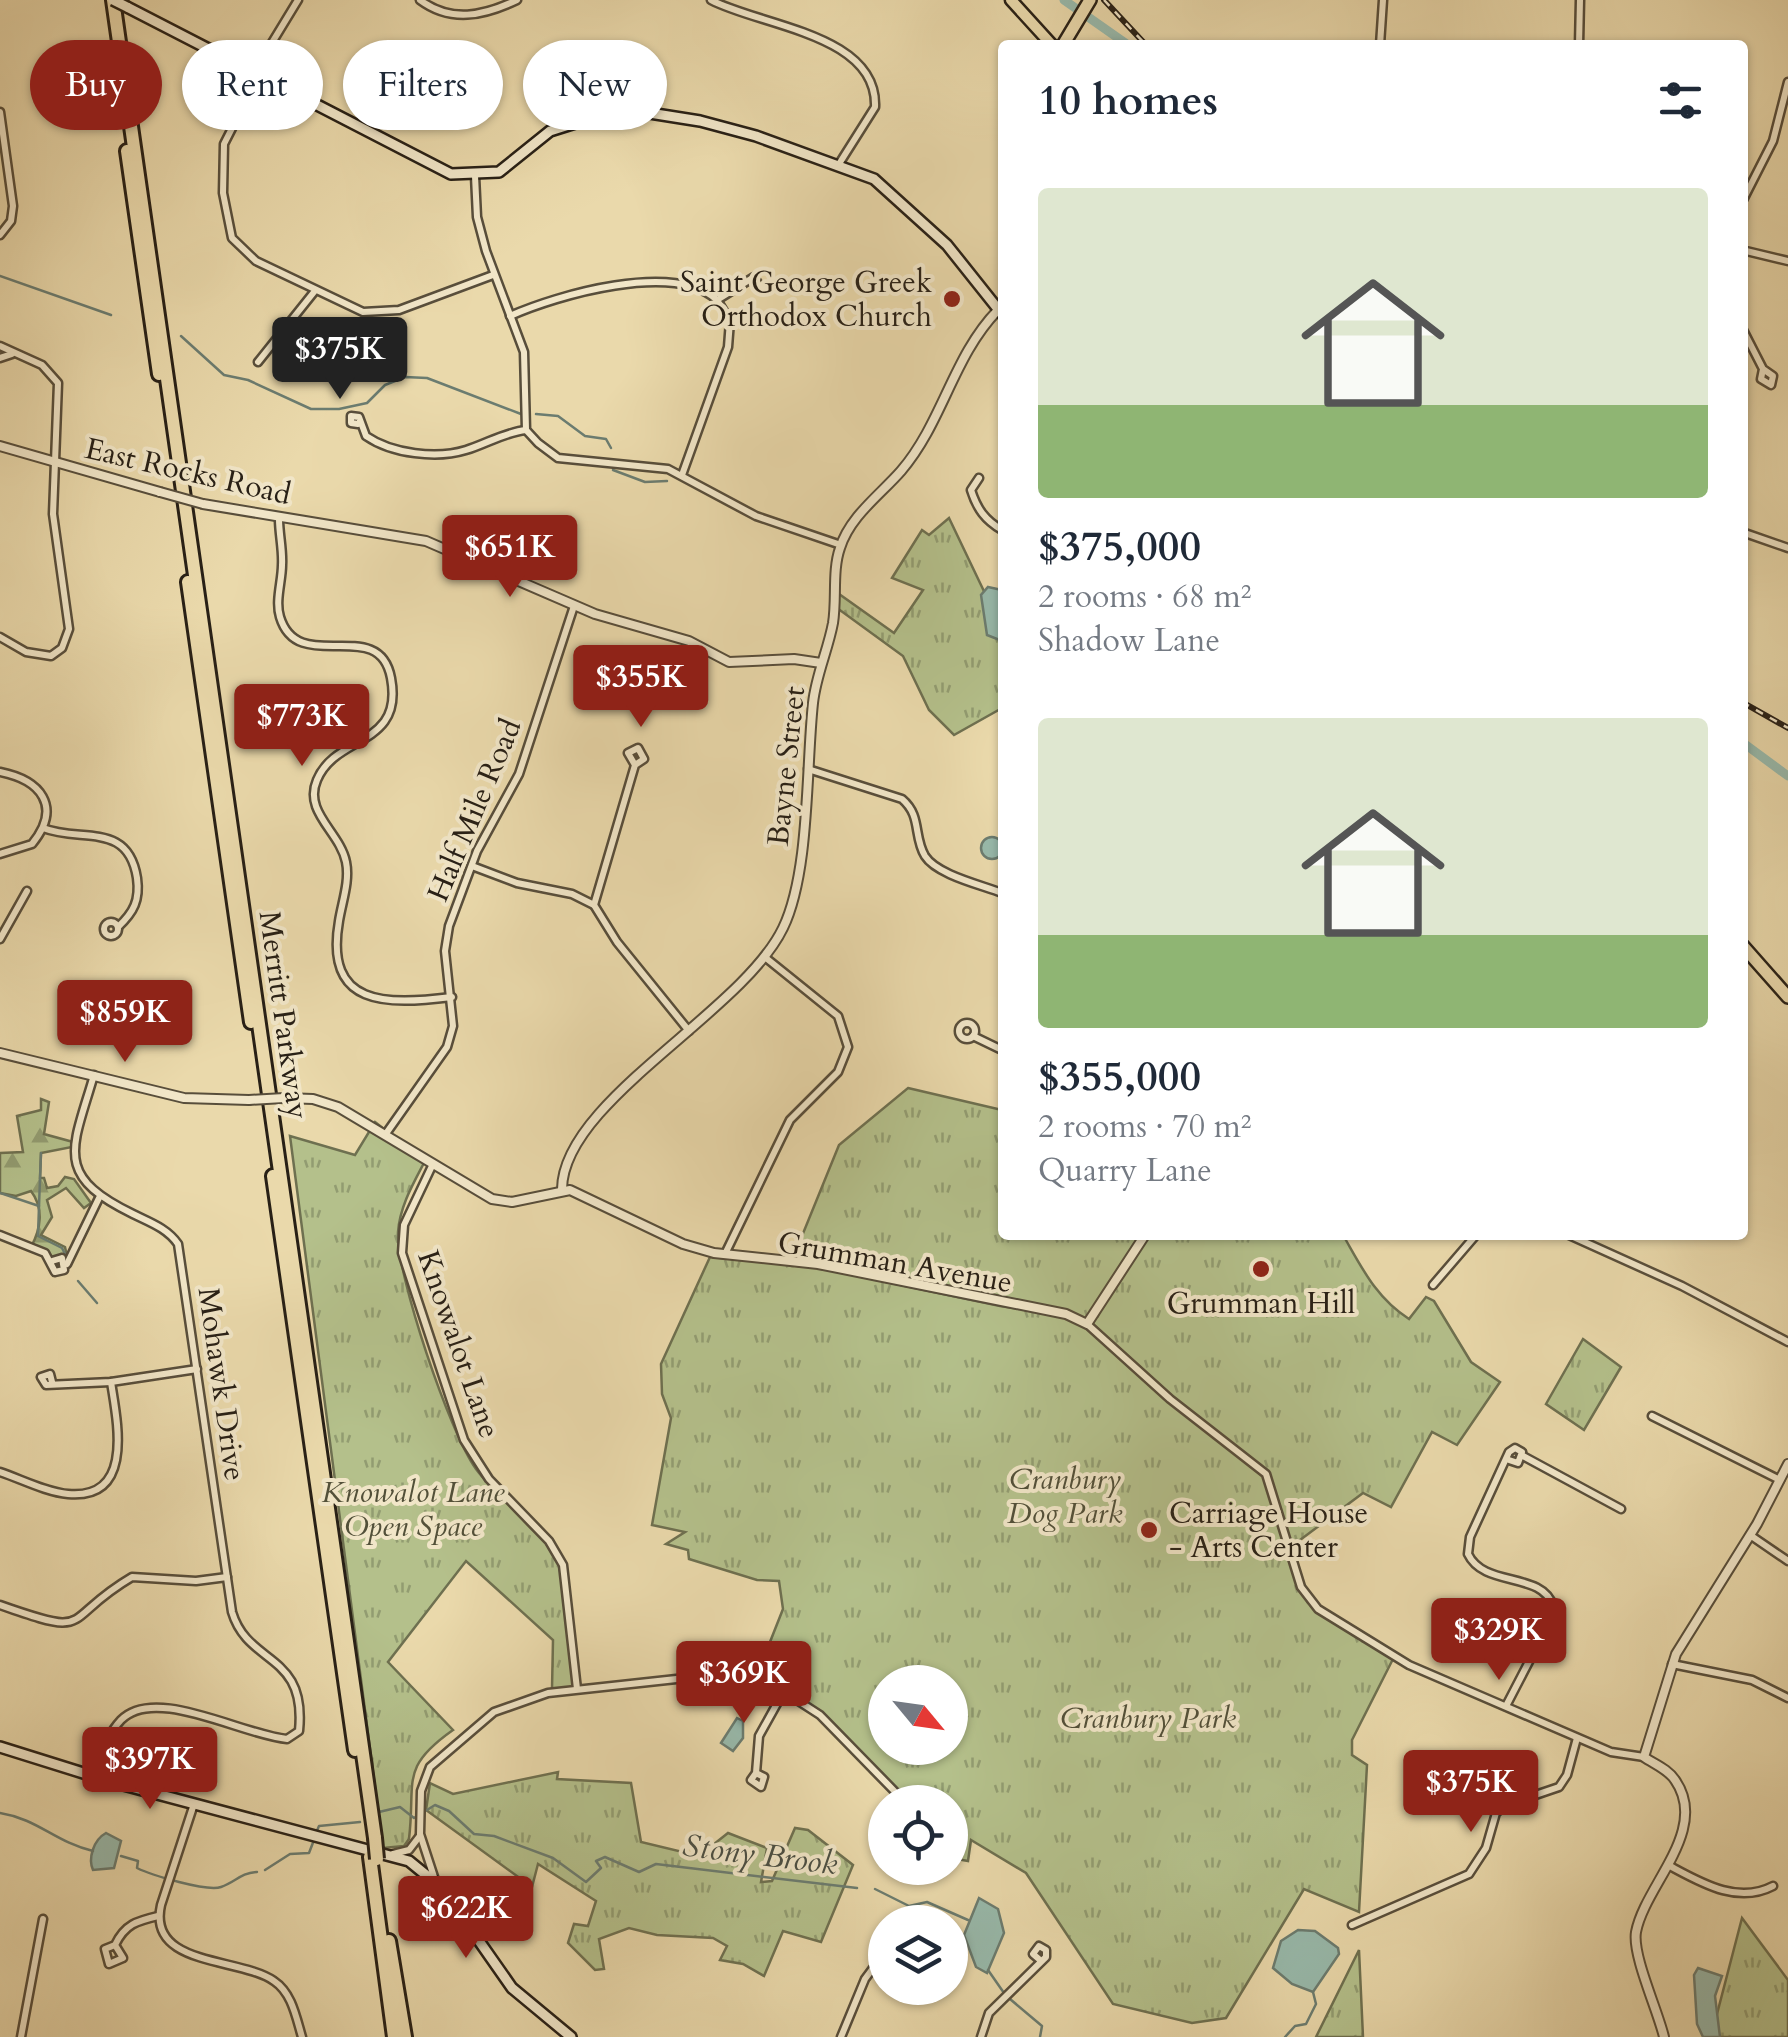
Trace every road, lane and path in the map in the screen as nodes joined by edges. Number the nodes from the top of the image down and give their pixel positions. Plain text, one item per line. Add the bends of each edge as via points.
1 (111, 0) edge
2 (298, 0) edge
3 (420, 0) edge
4 (517, 0) edge
5 (711, 0) edge
6 (1011, 0) edge
7 (1090, 0) edge
8 (1382, 0) edge
9 (1580, 0) edge
10 (189, 40) edge
11 (276, 40) edge
12 (1047, 40) edge
13 (1066, 40) edge
14 (1380, 40) edge
15 (1579, 40) edge
16 (1788, 82) edge
17 (323, 110) edge
18 (0, 112) edge
19 (231, 130) edge
20 (840, 164) junction
21 (475, 176) junction
22 (1748, 190) edge
23 (0, 236) edge
24 (1748, 251) edge
25 (1788, 261) edge
26 (494, 275) junction
27 (762, 288) dead end
28 (314, 292) junction
29 (717, 300) junction
30 (998, 309) edge
31 (998, 314) edge
32 (510, 316) junction
33 (1748, 341) edge
34 (0, 346) edge
35 (12, 354) junction
36 (0, 358) edge
37 (258, 362) dead end
38 (1762, 370) dead end
39 (358, 424) dead end
40 (526, 430) junction
41 (0, 446) edge
42 (56, 463) junction
43 (682, 475) junction
44 (978, 478) dead end
45 (279, 519) junction
46 (998, 527) edge
47 (1748, 534) edge
48 (841, 545) junction
49 (1788, 548) edge
50 (574, 606) junction
51 (0, 637) edge
52 (820, 663) junction
53 (635, 765) dead end
54 (807, 769) junction
55 (0, 772) edge
56 (42, 828) junction
57 (0, 854) edge
58 (472, 866) junction
59 (27, 891) dead end
60 (998, 892) edge
61 (594, 905) junction
62 (118, 927) dead end
63 (0, 938) edge
64 (1748, 952) edge
65 (766, 958) junction
66 (452, 997) junction
67 (1788, 997) edge
68 (689, 1031) junction
69 (973, 1036) dead end
70 (998, 1048) edge
71 (0, 1053) edge
72 (94, 1075) junction
73 (384, 1135) junction
74 (432, 1166) junction
75 (562, 1189) junction
76 (99, 1198) junction
77 (0, 1236) edge
78 (1141, 1240) edge
79 (1472, 1240) edge
80 (1579, 1240) edge
81 (725, 1256) junction
82 (1433, 1285) dead end
83 (1087, 1324) junction
84 (1788, 1342) edge
85 (197, 1368) junction
86 (52, 1382) dead end
87 (110, 1382) junction
88 (1652, 1416) dead end
89 (1788, 1464) edge
90 (0, 1472) edge
91 (1780, 1480) junction
92 (1620, 1509) dead end
93 (1750, 1535) junction
94 (1788, 1561) edge
95 (226, 1576) junction
96 (0, 1605) edge
97 (1672, 1664) junction
98 (577, 1690) junction
99 (785, 1691) junction
100 (1788, 1698) edge
101 (1506, 1706) junction
102 (1578, 1738) junction
103 (0, 1747) edge
104 (1644, 1757) junction
105 (756, 1773) dead end
106 (90, 1776) junction
107 (889, 1785) edge
108 (194, 1804) junction
109 (420, 1834) junction
110 (393, 1854) junction
111 (374, 1858) junction
112 (1668, 1865) junction
113 (436, 1881) junction
114 (1773, 1886) dead end
115 (158, 1916) junction
116 (43, 1919) dead end
117 (1352, 1926) dead end
118 (115, 1945) dead end
119 (1040, 1960) dead end
120 (868, 1975) edge
121 (21, 2037) edge
122 (302, 2037) edge
123 (394, 2037) edge
124 (405, 2037) edge
125 (571, 2037) edge
126 (841, 2037) edge
127 (981, 2037) edge
128 (1664, 2037) edge

1 - 10 main road, bridge
1 - 111 highway, Merritt Parkway, bridge
2 - 11 street
3 - 4 street via 466,16
5 - 20 street via 840,47 868,75 875,107
6 - 12 main road
7 - 13 highway
8 - 14 street
9 - 15 street
16 - 22 street via 1773,141
17 - 21 main road via 427,165
18 - 23 street via 13,206
19 - 28 street via 222,150 228,224 247,254
20 - 21 main road via 719,126 637,111 564,124 504,169
20 - 30 main road via 900,198
21 - 26 street via 477,217
24 - 25 street
26 - 28 street via 375,314
26 - 32 street
27 - 29 street via 749,277
28 - 37 street
29 - 32 street via 691,287 620,286 561,295
29 - 43 street via 730,321 728,347
31 - 48 street, Bayne Street via 970,341 918,448
32 - 40 street via 524,352
33 - 38 street
34 - 35 street
35 - 36 street
35 - 42 street via 42,364 56,378
39 - 40 street via 388,446 442,454
40 - 43 street via 558,458 650,464
41 - 42 street, East Rocks Road
42 - 45 street, East Rocks Road, bridge
42 - 51 street via 53,514 66,640 56,654 43,657
43 - 48 street via 756,516
44 - 46 street via 970,490 974,502
45 - 50 street, East Rocks Road via 426,541
45 - 66 street via 278,610 286,630 314,648 369,648 385,661 392,684 383,726 328,762 313,792 346,865 336,965 350,987 370,997
47 - 49 street
48 - 52 street, Bayne Street via 833,623
50 - 52 street, East Rocks Road via 689,641 729,662
50 - 58 street, Half Mile Road via 520,774
52 - 54 street, Bayne Street
53 - 61 street
54 - 60 street via 902,799 914,811 931,863
54 - 65 street, Bayne Street via 796,894
55 - 56 street via 39,790 46,808
56 - 57 street via 28,847
56 - 62 street via 66,837 105,835 125,847 138,899
58 - 61 street
58 - 66 street, Half Mile Road via 446,940
59 - 63 street
61 - 68 street
64 - 67 highway
65 - 68 street, Bayne Street
65 - 81 street via 838,1016 846,1054 838,1072 792,1116
66 - 73 street, Half Mile Road via 453,1026 443,1056
68 - 75 street, Bayne Street via 614,1097 570,1156
69 - 70 street
71 - 72 street
72 - 73 street, bridge via 184,1098 330,1103
72 - 76 street via 72,1154 78,1176
73 - 74 street
74 - 75 street via 502,1201
74 - 98 street, Knowalot Lane via 404,1226 403,1256 464,1440 563,1565
75 - 81 street, Grumman Avenue
76 - 77 street via 58,1272 52,1260
76 - 85 street, Mohawk Drive via 164,1230 178,1244
78 - 83 street
79 - 82 street
80 - 84 street
81 - 83 street, Grumman Avenue via 818,1264 1066,1314
83 - 101 street, Grumman Avenue via 1266,1474 1301,1587 1318,1609 1396,1658
85 - 87 street
85 - 95 street, Mohawk Drive
86 - 87 street
87 - 90 street via 119,1454 100,1486 67,1494
88 - 91 street
89 - 91 street
91 - 93 street
92 - 101 street via 1523,1456 1518,1463 1509,1460 1489,1492 1468,1554 1480,1570 1547,1594 1553,1606
93 - 94 street
93 - 97 street
95 - 96 street via 132,1577 68,1624
95 - 106 street, Mohawk Drive via 236,1625 291,1678 299,1731 279,1738 146,1706 118,1724
97 - 100 street via 1752,1680
97 - 104 street
98 - 99 street via 737,1674
98 - 109 street via 510,1704 467,1732 430,1767
99 - 105 street via 756,1744
99 - 107 street via 841,1733
101 - 102 street, Grumman Avenue
102 - 104 street, Grumman Avenue
102 - 117 street via 1559,1788 1496,1813 1486,1848 1469,1874
103 - 106 main road
104 - 112 street via 1672,1775 1682,1796 1680,1840
106 - 108 main road
108 - 110 main road
108 - 115 street
109 - 110 street via 410,1850
109 - 113 street
110 - 113 main road
111 - 123 highway, Merritt Parkway
111 - 124 highway, Merritt Parkway
112 - 114 street via 1725,1891
112 - 128 street via 1636,1938
113 - 125 main road via 512,1988
115 - 118 street via 133,1922
115 - 122 street via 176,1948 277,1983
116 - 121 street
119 - 127 street via 989,2013
120 - 126 street

